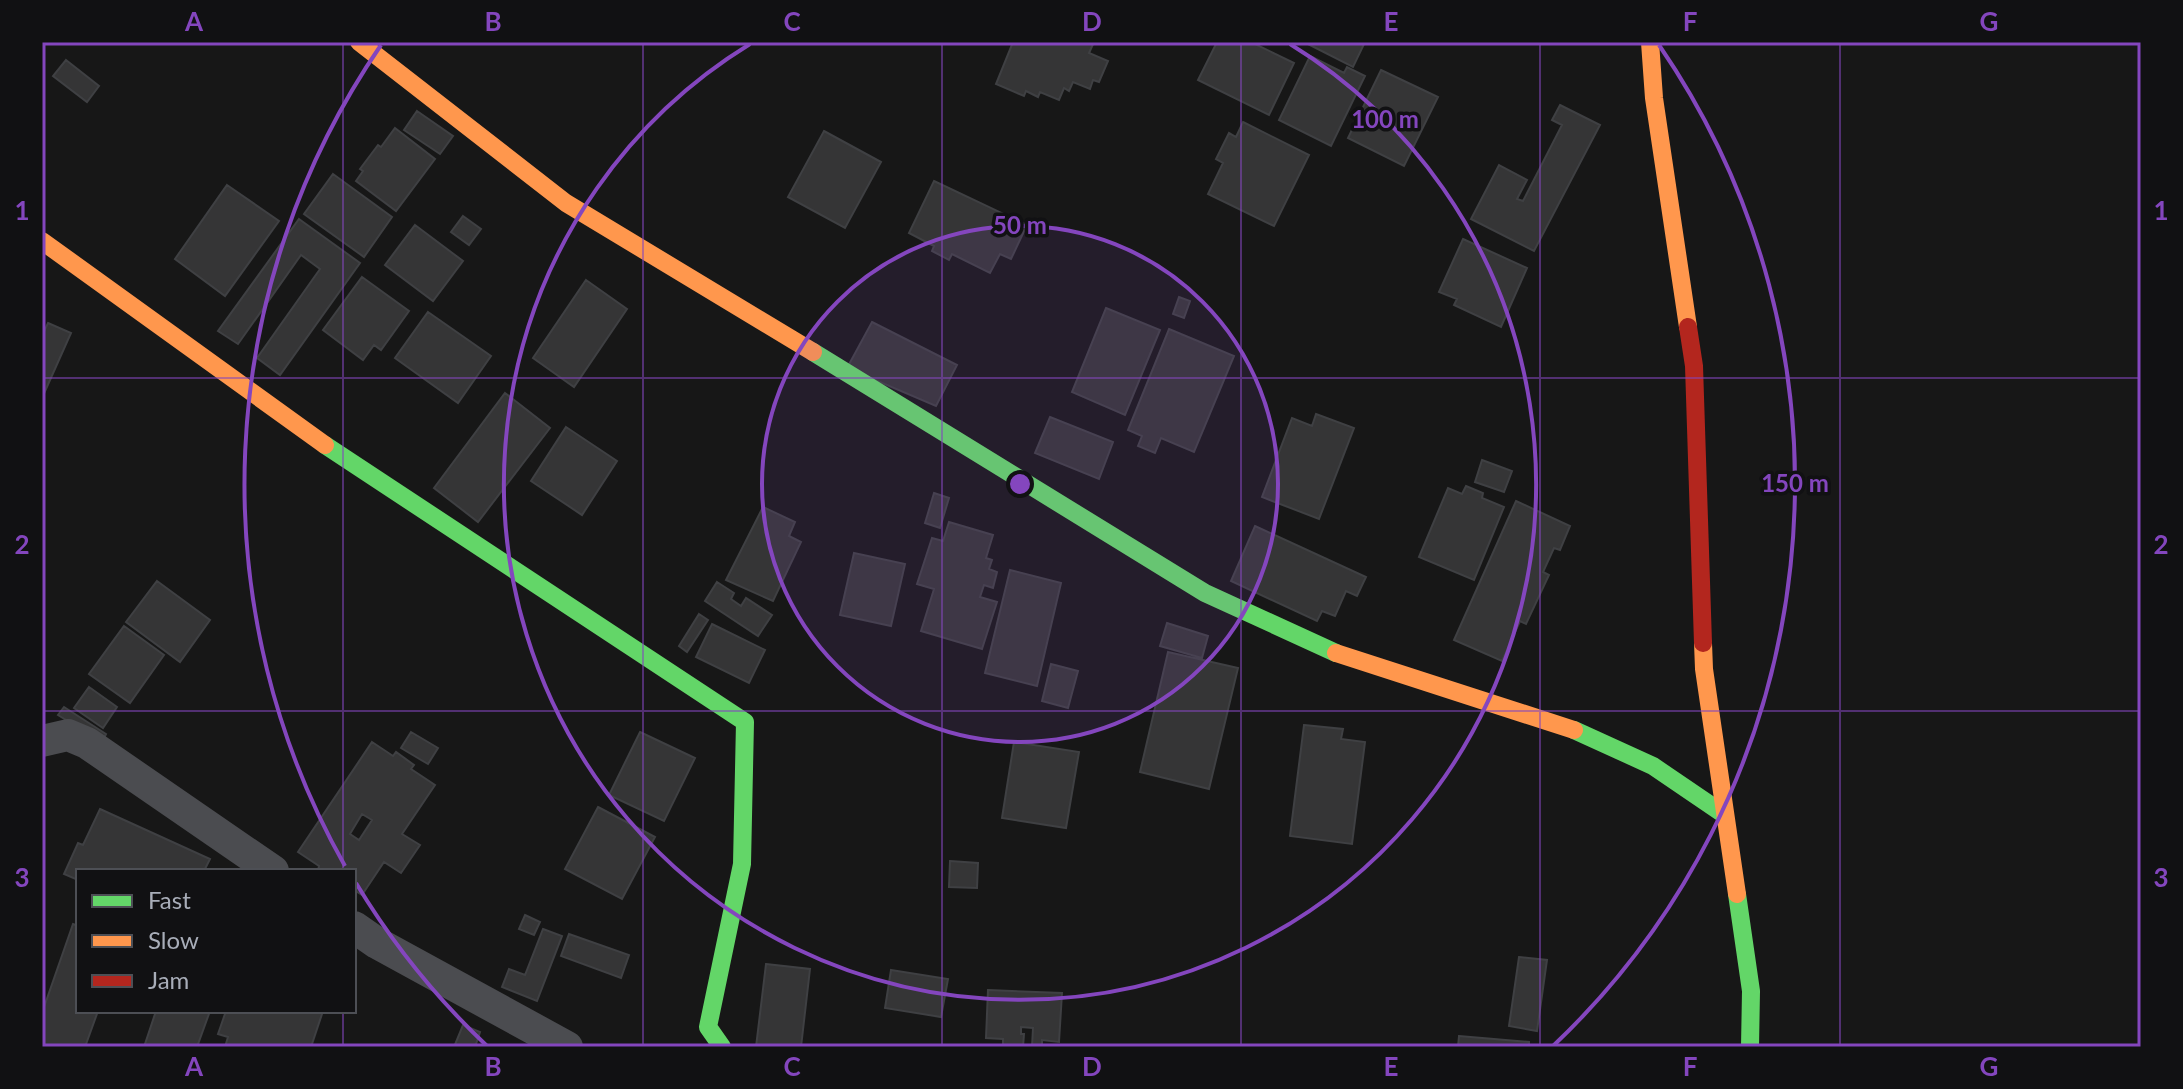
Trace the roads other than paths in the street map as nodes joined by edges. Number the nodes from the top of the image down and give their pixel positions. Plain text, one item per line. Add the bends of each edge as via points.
1 (359, 42) edge
2 (1650, 42) edge
3 (42, 241) edge
4 (42, 741) edge
5 (1725, 815) junction
6 (270, 869) edge
7 (356, 928) edge
8 (567, 1047) edge
9 (722, 1047) edge
10 (1750, 1047) edge

1 - 5 street via 566,203 1205,593 1321,648 1590,735 1653,766
2 - 5 street via 1694,366 1704,669
3 - 9 street via 343,458 745,722 742,864 708,1027
4 - 6 street via 68,735 87,743
5 - 10 street via 1751,991
7 - 8 street

